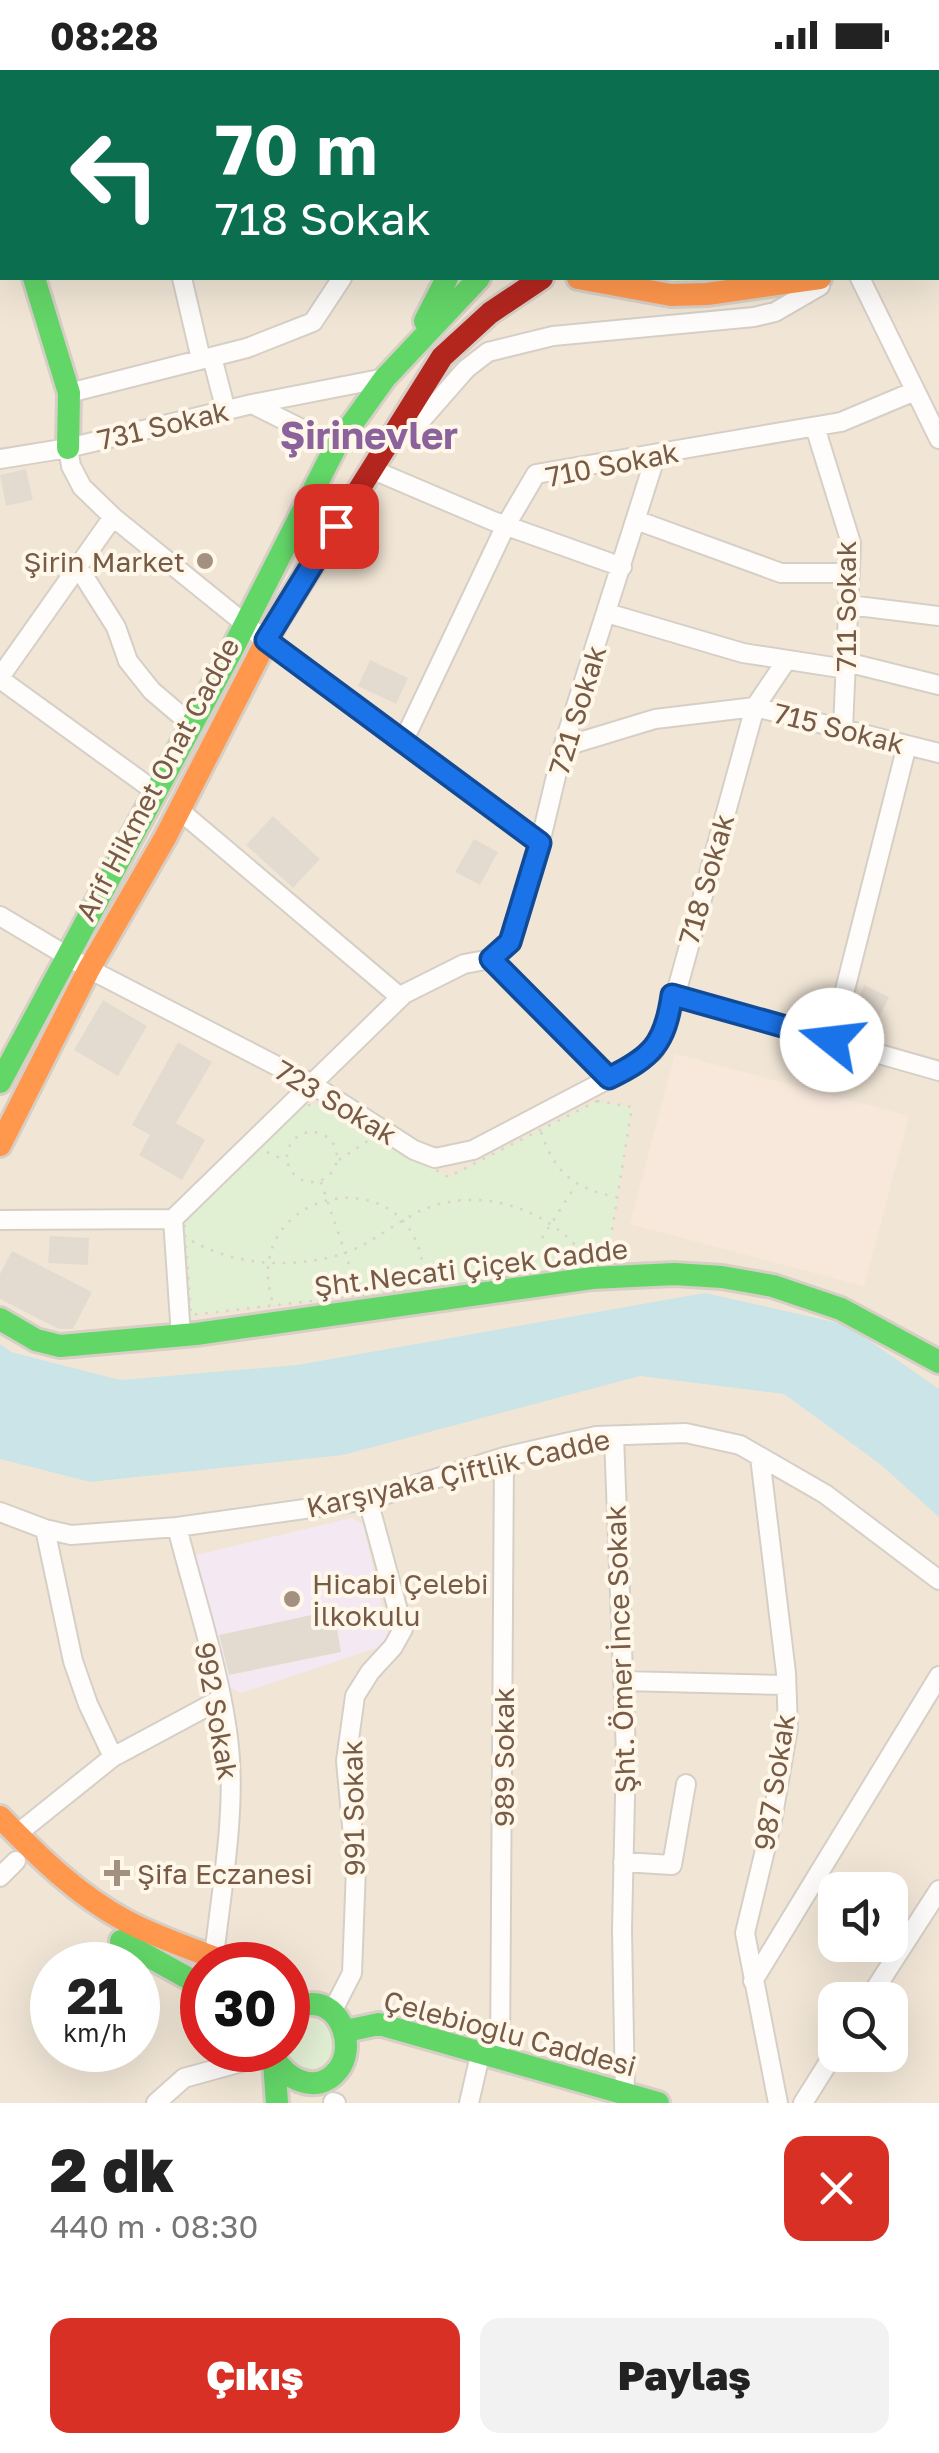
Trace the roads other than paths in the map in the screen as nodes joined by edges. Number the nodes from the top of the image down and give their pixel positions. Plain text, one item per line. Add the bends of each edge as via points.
1 (35, 280) edge
2 (183, 280) edge
3 (341, 280) edge
4 (446, 280) edge
5 (477, 280) edge
6 (539, 280) edge
7 (586, 280) edge
8 (806, 280) edge
9 (830, 280) edge
10 (861, 280) edge
11 (603, 284) junction
12 (512, 300) junction
13 (406, 354) junction
14 (206, 358) junction
15 (385, 378) junction
16 (916, 391) junction
17 (69, 393) junction
18 (252, 404) junction
19 (226, 411) junction
20 (815, 427) junction
21 (391, 438) junction
22 (939, 439) edge
23 (336, 446) junction
24 (68, 448) junction
25 (656, 455) junction
26 (0, 459) edge
27 (371, 468) junction
28 (113, 517) junction
29 (636, 520) junction
30 (506, 525) junction
31 (78, 567) junction
32 (622, 567) junction
33 (850, 573) junction
34 (849, 605) junction
35 (607, 613) junction
36 (939, 616) edge
37 (244, 621) junction
38 (266, 640) junction
39 (786, 662) junction
40 (846, 666) junction
41 (0, 678) edge
42 (939, 685) edge
43 (755, 708) junction
44 (192, 725) junction
45 (842, 729) junction
46 (402, 742) junction
47 (907, 745) junction
48 (563, 746) junction
49 (939, 754) edge
50 (156, 792) junction
51 (179, 810) junction
52 (540, 843) junction
53 (0, 916) edge
54 (66, 956) junction
55 (491, 959) junction
56 (89, 969) junction
57 (672, 995) junction
58 (400, 997) junction
59 (832, 1040) junction
60 (939, 1070) edge
61 (609, 1078) junction
62 (0, 1082) edge
63 (310, 1083) junction
64 (0, 1144) edge
65 (172, 1219) junction
66 (0, 1220) edge
67 (0, 1319) edge
68 (180, 1336) junction
69 (939, 1362) edge
70 (614, 1436) junction
71 (504, 1456) junction
72 (760, 1456) junction
73 (368, 1500) junction
74 (0, 1512) edge
75 (177, 1527) junction
76 (45, 1529) junction
77 (939, 1580) edge
78 (939, 1676) edge
79 (623, 1681) junction
80 (786, 1684) junction
81 (221, 1699) junction
82 (114, 1757) junction
83 (686, 1784) dead end
84 (0, 1817) edge
85 (8, 1854) edge
86 (623, 1862) junction
87 (939, 1890) edge
88 (225, 1942) edge
89 (180, 1945) edge
90 (180, 1974) edge
91 (753, 1982) junction
92 (880, 1982) edge
93 (310, 2001) edge
94 (310, 2005) edge
95 (333, 2016) junction
96 (490, 2054) junction
97 (342, 2064) junction
98 (207, 2072) edge
99 (274, 2072) edge
100 (284, 2072) edge
101 (822, 2072) edge
102 (624, 2095) junction
103 (156, 2103) edge
104 (277, 2103) edge
105 (334, 2103) edge
106 (468, 2103) edge
107 (656, 2103) edge
108 (778, 2103) edge
109 (803, 2103) edge

1 - 17 main road
2 - 14 street
3 - 14 street via 312,322
4 - 13 main road
5 - 13 main road, Arif Hikmet Onat Cadde
6 - 12 main road, Arif Hikmet Onat Cadde
7 - 11 main road
8 - 11 main road via 672,295
9 - 21 street via 754,317 553,336 488,352 417,425
10 - 16 street
11 - 12 main road
12 - 21 main road, Arif Hikmet Onat Cadde via 442,357
13 - 15 main road, Arif Hikmet Onat Cadde
14 - 17 street
14 - 19 street
15 - 18 street, 731 Sokak
15 - 23 main road, Arif Hikmet Onat Cadde
16 - 20 street, 710 Sokak
16 - 22 street
17 - 24 main road
18 - 19 street, 731 Sokak
18 - 23 street
19 - 24 street, 731 Sokak
20 - 25 street, 710 Sokak
20 - 33 street, 711 Sokak via 850,543
21 - 27 main road, Arif Hikmet Onat Cadde
23 - 37 main road, Arif Hikmet Onat Cadde
24 - 26 street, 731 Sokak
24 - 28 street via 82,486
25 - 29 street, 721 Sokak
25 - 30 street, 710 Sokak via 536,474
27 - 30 street
27 - 38 main road, Arif Hikmet Onat Cadde
28 - 31 street
28 - 37 street
29 - 32 street, 721 Sokak
29 - 33 street via 781,573
30 - 32 street
30 - 46 street, 710 Sokak
31 - 41 street
31 - 44 street via 116,626 128,662
32 - 35 street, 721 Sokak
33 - 34 street, 711 Sokak
34 - 36 street
34 - 40 street, 711 Sokak
35 - 39 street
35 - 48 street, 721 Sokak
37 - 38 street
37 - 44 main road, Arif Hikmet Onat Cadde
38 - 46 street
38 - 51 main road, Arif Hikmet Onat Cadde
39 - 40 street
39 - 43 street, 718 Sokak
40 - 42 street
40 - 45 street, 711 Sokak
41 - 50 street
43 - 45 street, 715 Sokak
43 - 48 street, 715 Sokak via 655,719
43 - 57 street, 718 Sokak
44 - 50 main road, Arif Hikmet Onat Cadde
45 - 47 street, 715 Sokak
46 - 52 street
47 - 49 street, 715 Sokak
47 - 59 street
48 - 52 street, 721 Sokak
50 - 54 main road, Arif Hikmet Onat Cadde
51 - 56 main road, Arif Hikmet Onat Cadde
51 - 58 street
52 - 55 street, 721 Sokak via 510,942
53 - 54 street, 723 Sokak
54 - 56 street, 723 Sokak
54 - 62 main road, Arif Hikmet Onat Cadde
55 - 58 street via 464,964
55 - 61 street
56 - 63 street, 723 Sokak
56 - 64 main road, Arif Hikmet Onat Cadde
57 - 59 street
57 - 61 street, 718 Sokak via 654,1050
58 - 63 street
59 - 60 street
61 - 63 street, 723 Sokak via 473,1150 435,1158 378,1131
63 - 65 street
65 - 66 street
65 - 68 street
67 - 68 main road, Şht.Necati Çiçek Cadde via 60,1346
68 - 69 main road, Şht.Necati Çiçek Cadde via 592,1278 674,1274 773,1286 841,1309
70 - 71 street, Karşıyaka Çiftlik Cadde
70 - 72 street, Karşıyaka Çiftlik Cadde via 686,1434
70 - 79 street, Şht. Ömer İnce Sokak
71 - 73 street, Karşıyaka Çiftlik Cadde
71 - 96 street, 989 Sokak
72 - 77 street, Karşıyaka Çiftlik Cadde via 825,1494
72 - 80 street, 987 Sokak
73 - 75 street, Karşıyaka Çiftlik Cadde
73 - 95 street, 991 Sokak via 404,1628 355,1696 346,1761 356,1868 352,1973
74 - 76 street, Karşıyaka Çiftlik Cadde
75 - 76 street, Karşıyaka Çiftlik Cadde via 71,1535
75 - 81 street, 992 Sokak
76 - 82 street via 73,1661
78 - 91 street
79 - 80 street
79 - 86 street, Şht. Ömer İnce Sokak
80 - 91 street, 987 Sokak via 785,1746 744,1932
81 - 82 street
81 - 88 street, 992 Sokak via 231,1799
82 - 85 street
83 - 86 street via 672,1866
84 - 85 main road
85 - 89 main road via 55,1871 122,1919
85 - 90 main road via 92,1925
86 - 102 street, Şht. Ömer İnce Sokak
87 - 92 street
91 - 108 street, 987 Sokak
93 - 95 main road
94 - 95 main road, Çelebioğlu Caddesi
95 - 96 main road, Çelebioğlu Caddesi
95 - 97 main road via 348,2042
96 - 102 main road, Çelebioğlu Caddesi
96 - 106 street, 989 Sokak
97 - 100 main road via 312,2082
97 - 105 main road
98 - 103 street via 184,2078
99 - 104 main road
101 - 109 street
102 - 107 main road, Çelebioğlu Caddesi

